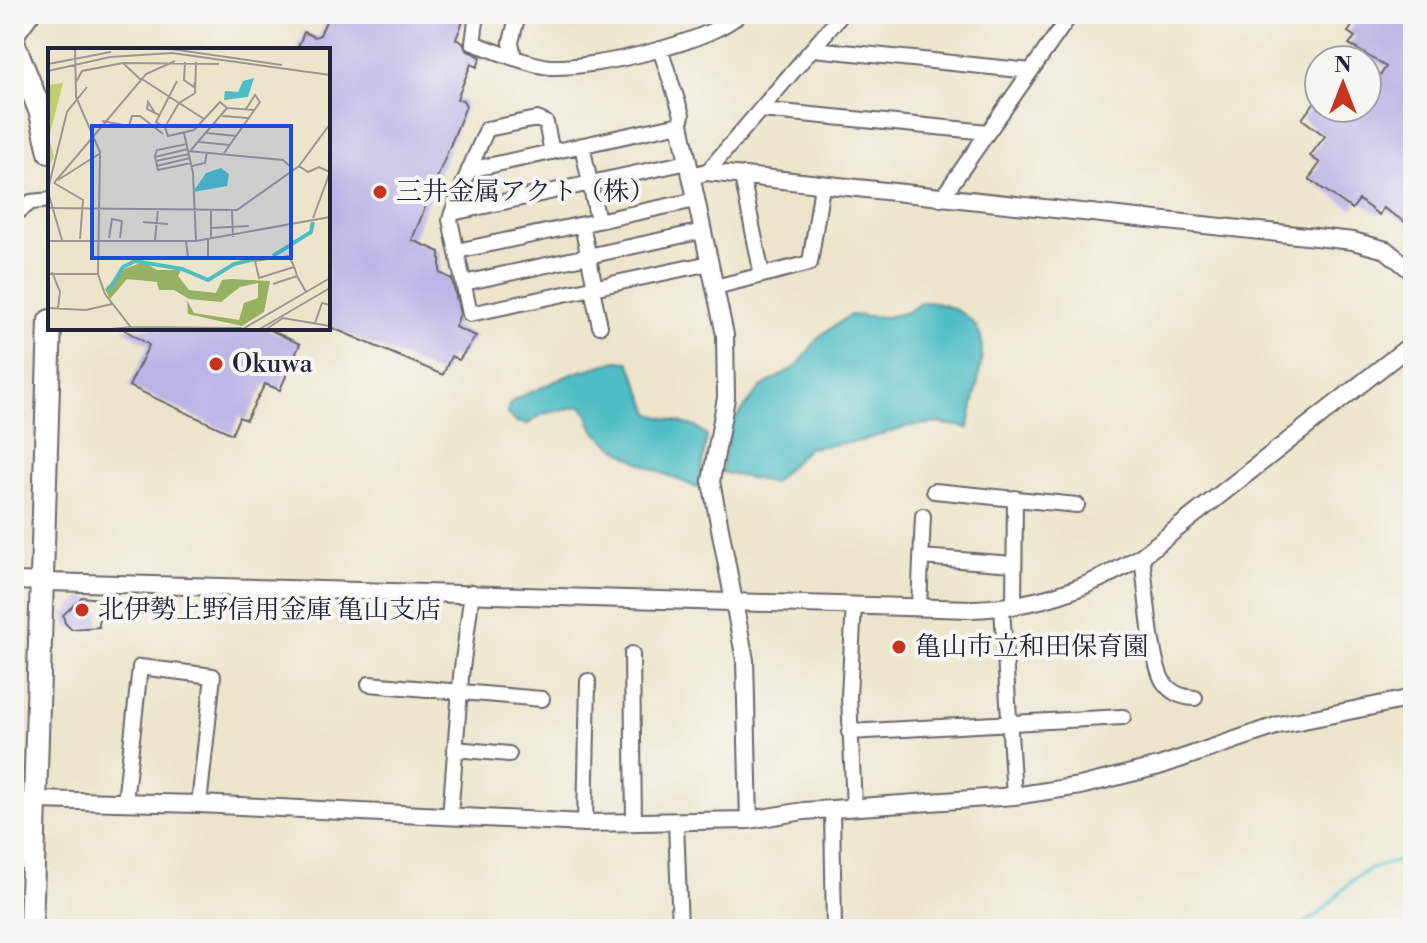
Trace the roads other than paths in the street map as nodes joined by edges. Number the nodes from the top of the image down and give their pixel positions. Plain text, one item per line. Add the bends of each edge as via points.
1 (32, 14) edge
2 (477, 14) edge
3 (518, 14) edge
4 (740, 14) edge
5 (842, 14) edge
6 (1071, 14) edge
7 (14, 42) edge
8 (660, 49) junction
9 (814, 49) junction
10 (514, 58) junction
11 (1031, 71) junction
12 (761, 110) junction
13 (680, 124) junction
14 (988, 132) junction
15 (48, 143) edge
16 (582, 145) junction
17 (552, 152) junction
18 (469, 170) junction
19 (695, 170) junction
20 (742, 176) junction
21 (590, 184) junction
22 (822, 186) junction
23 (941, 199) junction
24 (48, 200) edge
25 (696, 200) junction
26 (452, 213) junction
27 (14, 215) edge
28 (598, 221) junction
29 (582, 225) junction
30 (703, 231) junction
31 (457, 251) junction
32 (588, 256) junction
33 (710, 263) junction
34 (1413, 272) edge
35 (762, 275) junction
36 (464, 283) junction
37 (715, 287) junction
38 (594, 288) junction
39 (600, 326) dead end
40 (50, 330) edge
41 (1413, 343) edge
42 (934, 491) dead end
43 (1015, 498) junction
44 (1077, 505) dead end
45 (923, 516) dead end
46 (1142, 556) junction
47 (921, 557) junction
48 (1013, 564) junction
49 (14, 581) edge
50 (43, 582) junction
51 (472, 592) junction
52 (734, 601) junction
53 (854, 605) junction
54 (919, 607) junction
55 (1008, 607) junction
56 (632, 654) dead end
57 (588, 681) dead end
58 (369, 684) dead end
59 (461, 693) junction
60 (1195, 698) dead end
61 (1413, 698) edge
62 (542, 699) dead end
63 (1123, 717) dead end
64 (1009, 722) junction
65 (849, 732) junction
66 (455, 749) junction
67 (509, 754) dead end
68 (1014, 796) junction
69 (24, 801) edge
70 (125, 802) junction
71 (199, 804) junction
72 (854, 807) junction
73 (832, 811) junction
74 (450, 817) junction
75 (749, 820) junction
76 (676, 822) junction
77 (585, 823) junction
78 (634, 823) junction
79 (31, 929) edge
80 (680, 929) edge
81 (834, 929) edge

1 - 7 street
2 - 10 street via 473,43
3 - 10 street via 511,42
4 - 8 street via 728,25
5 - 9 street
6 - 11 street
7 - 15 highway
8 - 10 street via 558,67
8 - 13 street via 682,115
9 - 11 street
9 - 12 street
11 - 14 street
12 - 14 street
12 - 19 street
13 - 16 street
13 - 19 street
14 - 23 street
16 - 17 street
16 - 21 street
17 - 18 street
17 - 18 street via 546,123 537,119 487,129
18 - 26 street
19 - 20 street
19 - 21 street
19 - 25 street
20 - 22 street
20 - 35 street
21 - 26 street
21 - 28 street
22 - 23 street
22 - 35 street via 810,263
23 - 34 street via 1353,241 1386,250
24 - 27 street via 31,202
25 - 28 street
25 - 30 street
26 - 31 street
28 - 29 street
29 - 31 street
29 - 32 street
30 - 32 street
30 - 33 street
31 - 36 street
32 - 36 street
32 - 38 street
33 - 37 street
33 - 38 street
35 - 37 street
36 - 38 street via 470,314
37 - 52 street via 725,335 726,398 711,481
38 - 39 street
40 - 50 highway
41 - 46 street
42 - 43 street
43 - 44 street
43 - 48 street
45 - 47 street
46 - 55 street via 1068,593
46 - 60 street via 1158,668 1169,689
47 - 48 street
47 - 54 street
48 - 55 street
49 - 50 street
50 - 51 street
50 - 69 highway
51 - 52 street
51 - 59 street
52 - 53 street
52 - 75 street via 745,660
53 - 54 street
53 - 65 street
54 - 55 street
55 - 64 street
56 - 78 street
57 - 77 street
58 - 59 street
59 - 62 street
59 - 66 street
61 - 68 street via 1279,725 1093,783
63 - 64 street
64 - 65 street
64 - 68 street
65 - 72 street
66 - 67 street
66 - 74 street
68 - 72 street
69 - 70 street
69 - 79 highway
70 - 71 street
70 - 71 street via 140,667 213,676
71 - 74 street
72 - 73 street
73 - 75 street
73 - 81 street
74 - 77 street
75 - 76 street
76 - 78 street
76 - 80 street
77 - 78 street

